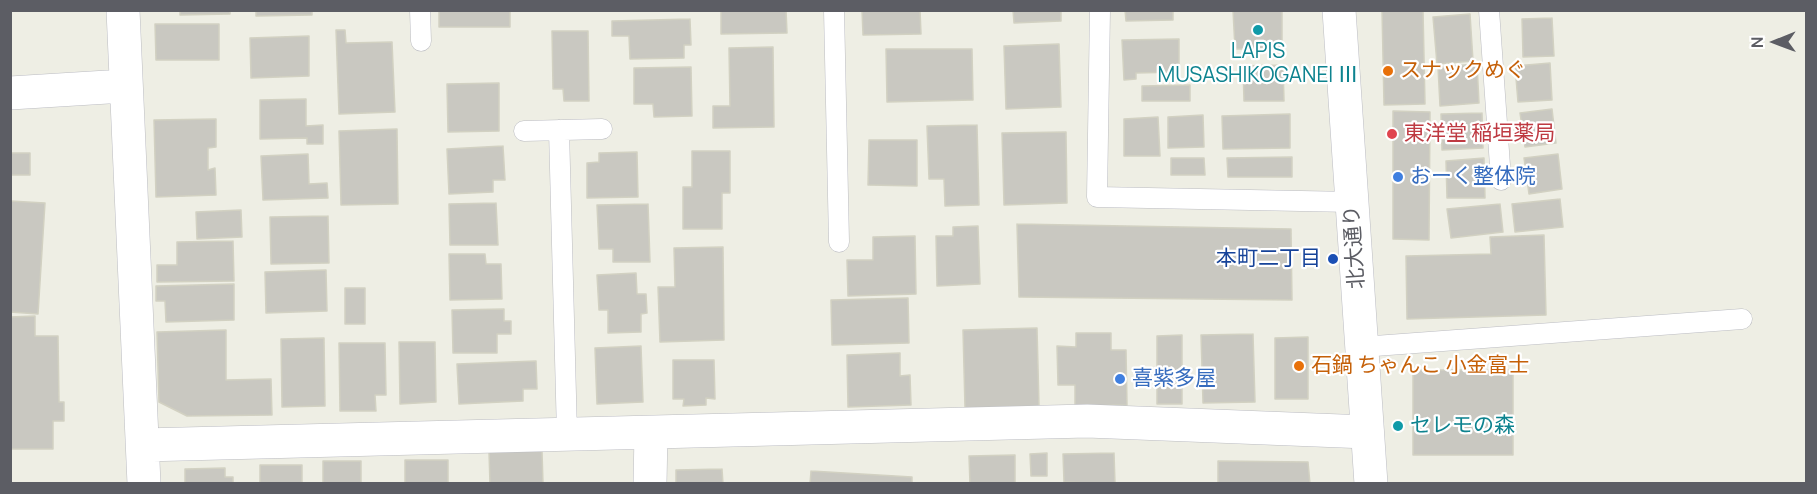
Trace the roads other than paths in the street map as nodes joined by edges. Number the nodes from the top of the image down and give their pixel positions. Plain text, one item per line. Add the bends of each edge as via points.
1 (123, 10) edge
2 (420, 10) edge
3 (834, 10) edge
4 (1100, 10) edge
5 (1339, 10) edge
6 (1489, 10) edge
7 (421, 41) dead end
8 (124, 86) junction
9 (10, 93) edge
10 (602, 129) dead end
11 (559, 130) junction
12 (524, 131) dead end
13 (1501, 180) dead end
14 (1352, 202) junction
15 (839, 242) dead end
16 (1742, 319) dead end
17 (1362, 346) junction
18 (1367, 432) junction
19 (651, 433) junction
20 (567, 434) junction
21 (143, 445) junction
22 (144, 483) edge
23 (650, 483) edge
24 (1371, 483) edge

1 - 8 street
2 - 7 lane
3 - 15 lane
4 - 14 lane via 1097,197
5 - 14 street, 北大通り
6 - 13 lane
8 - 9 street
8 - 21 street
10 - 11 lane
11 - 12 lane
11 - 20 lane
14 - 17 street, 北大通り
16 - 17 lane
17 - 18 street, 北大通り
18 - 19 street via 1087,421
18 - 24 street, 北大通り
19 - 20 street
19 - 23 street
20 - 21 street
21 - 22 street

